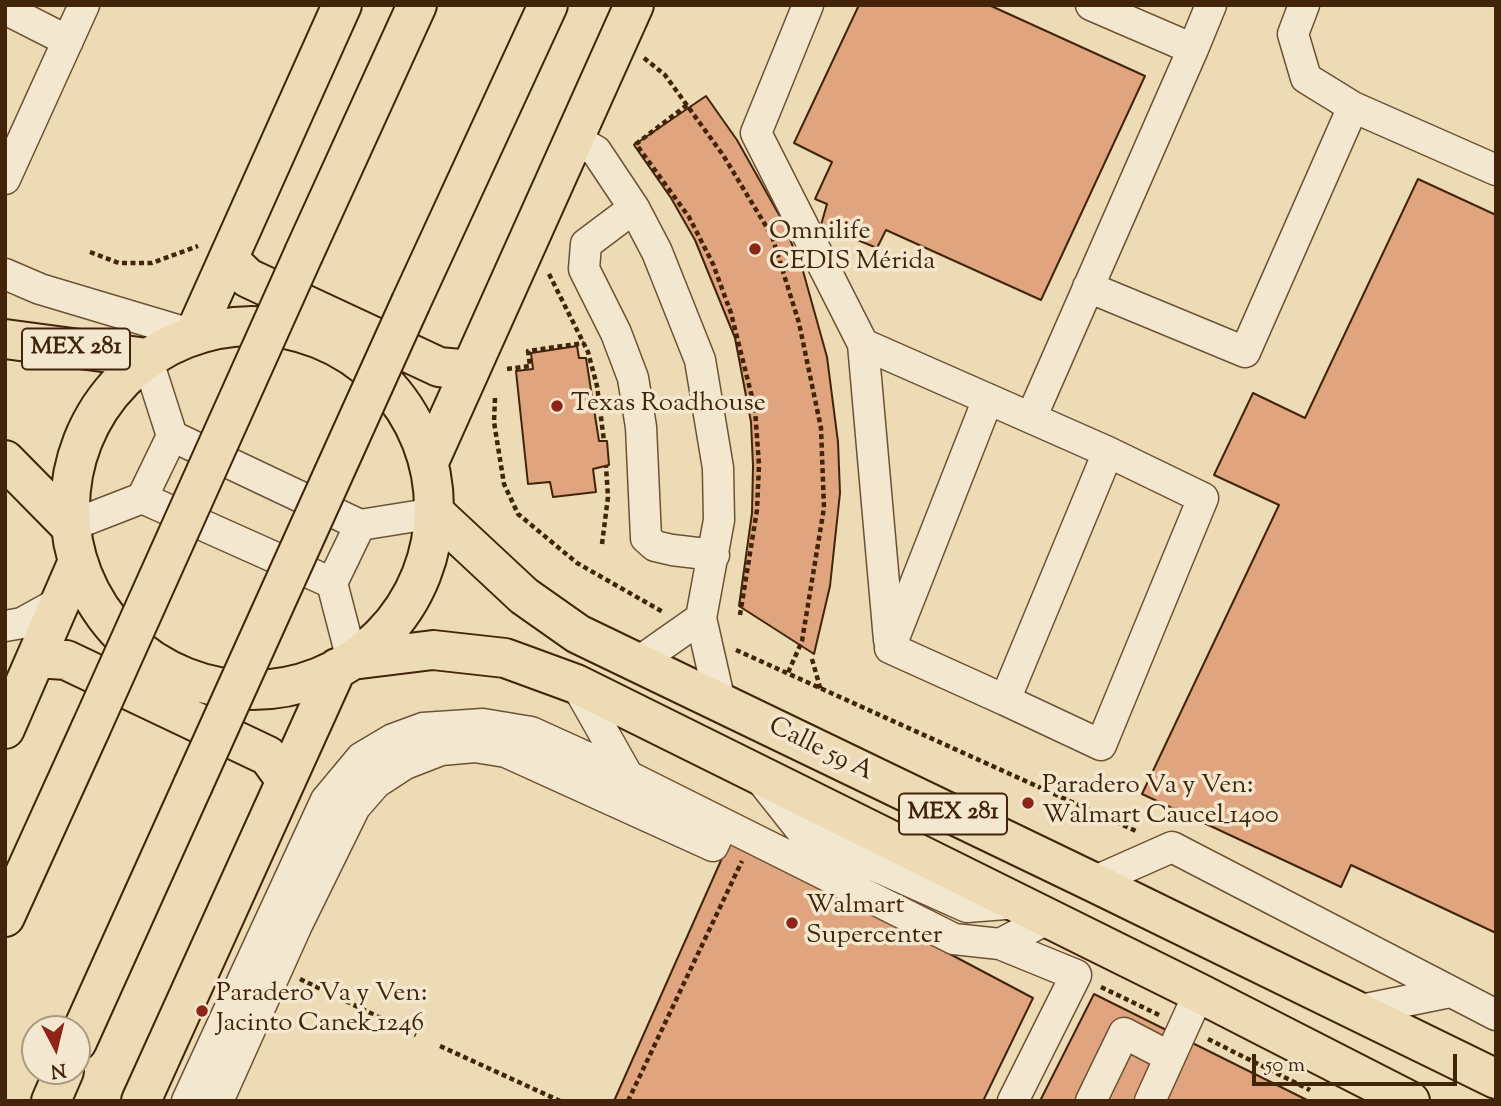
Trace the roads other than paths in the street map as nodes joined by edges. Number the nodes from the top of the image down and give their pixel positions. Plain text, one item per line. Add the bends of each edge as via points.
1 (84, 5) edge
2 (342, 5) edge
3 (417, 5) edge
4 (548, 5) edge
5 (808, 5) edge
6 (1091, 5) edge
7 (1211, 5) edge
8 (1304, 5) edge
9 (5, 9) edge
10 (627, 20) edge
11 (68, 41) junction
12 (1193, 48) junction
13 (1353, 107) junction
14 (574, 139) junction
15 (1496, 170) edge
16 (5, 179) edge
17 (634, 208) junction
18 (217, 251) junction
19 (5, 274) edge
20 (1088, 287) junction
21 (194, 335) junction
22 (5, 339) edge
23 (863, 344) junction
24 (148, 358) junction
25 (489, 378) junction
26 (988, 399) junction
27 (1031, 418) junction
28 (172, 436) junction
29 (1108, 452) junction
30 (5, 460) edge
31 (429, 462) junction
32 (142, 498) junction
33 (435, 513) junction
34 (360, 525) junction
35 (74, 543) junction
36 (714, 555) junction
37 (332, 583) junction
38 (60, 602) junction
39 (701, 618) junction
40 (5, 626) edge
41 (890, 648) junction
42 (36, 658) junction
43 (637, 663) junction
44 (345, 664) junction
45 (576, 684) junction
46 (1005, 700) junction
47 (720, 702) junction
48 (5, 729) edge
49 (628, 776) junction
50 (286, 781) junction
51 (723, 824) junction
52 (1093, 881) junction
53 (1034, 911) junction
54 (5, 917) edge
55 (1000, 944) junction
56 (1451, 992) junction
57 (1199, 993) junction
58 (1356, 1011) junction
59 (89, 1015) edge
60 (1496, 1015) edge
61 (1170, 1057) junction
62 (1496, 1079) edge
63 (141, 1101) edge
64 (187, 1101) edge
65 (218, 1101) edge
66 (1013, 1101) edge
67 (1091, 1101) edge
68 (1150, 1101) edge
69 (1410, 1101) edge

1 - 11 street
2 - 18 main road
3 - 54 main road, bridge
4 - 59 main road, bridge
5 - 23 street via 756,133
6 - 12 street
7 - 12 street
8 - 13 street via 1293,34 1306,78
9 - 11 street
10 - 14 main road
11 - 16 street
12 - 20 street
13 - 15 street
13 - 20 street via 1245,352
14 - 17 street via 596,151
14 - 25 main road
17 - 36 street via 680,306 699,360 718,468
17 - 36 street via 586,244 584,268 633,378 641,427 646,538 654,546
18 - 21 main road
18 - 25 main road via 248,278 439,368
19 - 21 street via 40,289
20 - 27 street
21 - 24 main road
21 - 31 main road via 246,326 298,331 346,352 387,385 417,428
22 - 24 main road, MEX 281
23 - 26 street
23 - 41 street
24 - 28 street
24 - 35 main road via 108,394 81,441 69,492
25 - 31 main road
26 - 27 street
26 - 41 street
27 - 29 street
28 - 32 street
28 - 34 street
29 - 46 street
29 - 46 street via 1203,498 1101,745
30 - 35 main road
31 - 33 main road
32 - 35 street
32 - 37 street
33 - 34 street
33 - 43 main road, Calle 59 A / MEX 281 via 524,596 578,634
33 - 44 main road via 424,570 396,621
34 - 37 street
35 - 38 main road
35 - 44 main road via 93,601 131,646 181,677 239,690 298,684
36 - 39 street
37 - 44 street
38 - 40 street via 22,623
38 - 42 main road
39 - 43 street
39 - 47 street
41 - 46 street
42 - 48 main road
42 - 50 main road via 66,660 268,755
43 - 47 main road, Calle 59 A / MEX 281
44 - 45 main road, Calle 59 A / MEX 281 via 445,651 505,658
44 - 50 main road
45 - 49 street
45 - 53 main road, Calle 59 A / MEX 281
47 - 52 main road, Calle 59 A / MEX 281
49 - 51 street
49 - 64 street via 531,732 484,724 423,728 361,758 326,800
50 - 63 main road
51 - 55 street via 954,939
51 - 65 street via 713,846 506,752 475,747 441,750 405,764 376,783 355,807
52 - 56 street via 1172,847
52 - 58 main road, Calle 59 A / MEX 281
53 - 55 street
53 - 57 main road, Calle 59 A / MEX 281
55 - 66 street via 1076,975
56 - 58 street
56 - 60 street
57 - 61 street
57 - 69 main road, Calle 59 A / MEX 281
58 - 62 main road, Calle 59 A / MEX 281
61 - 67 street via 1124,1033
61 - 68 street

